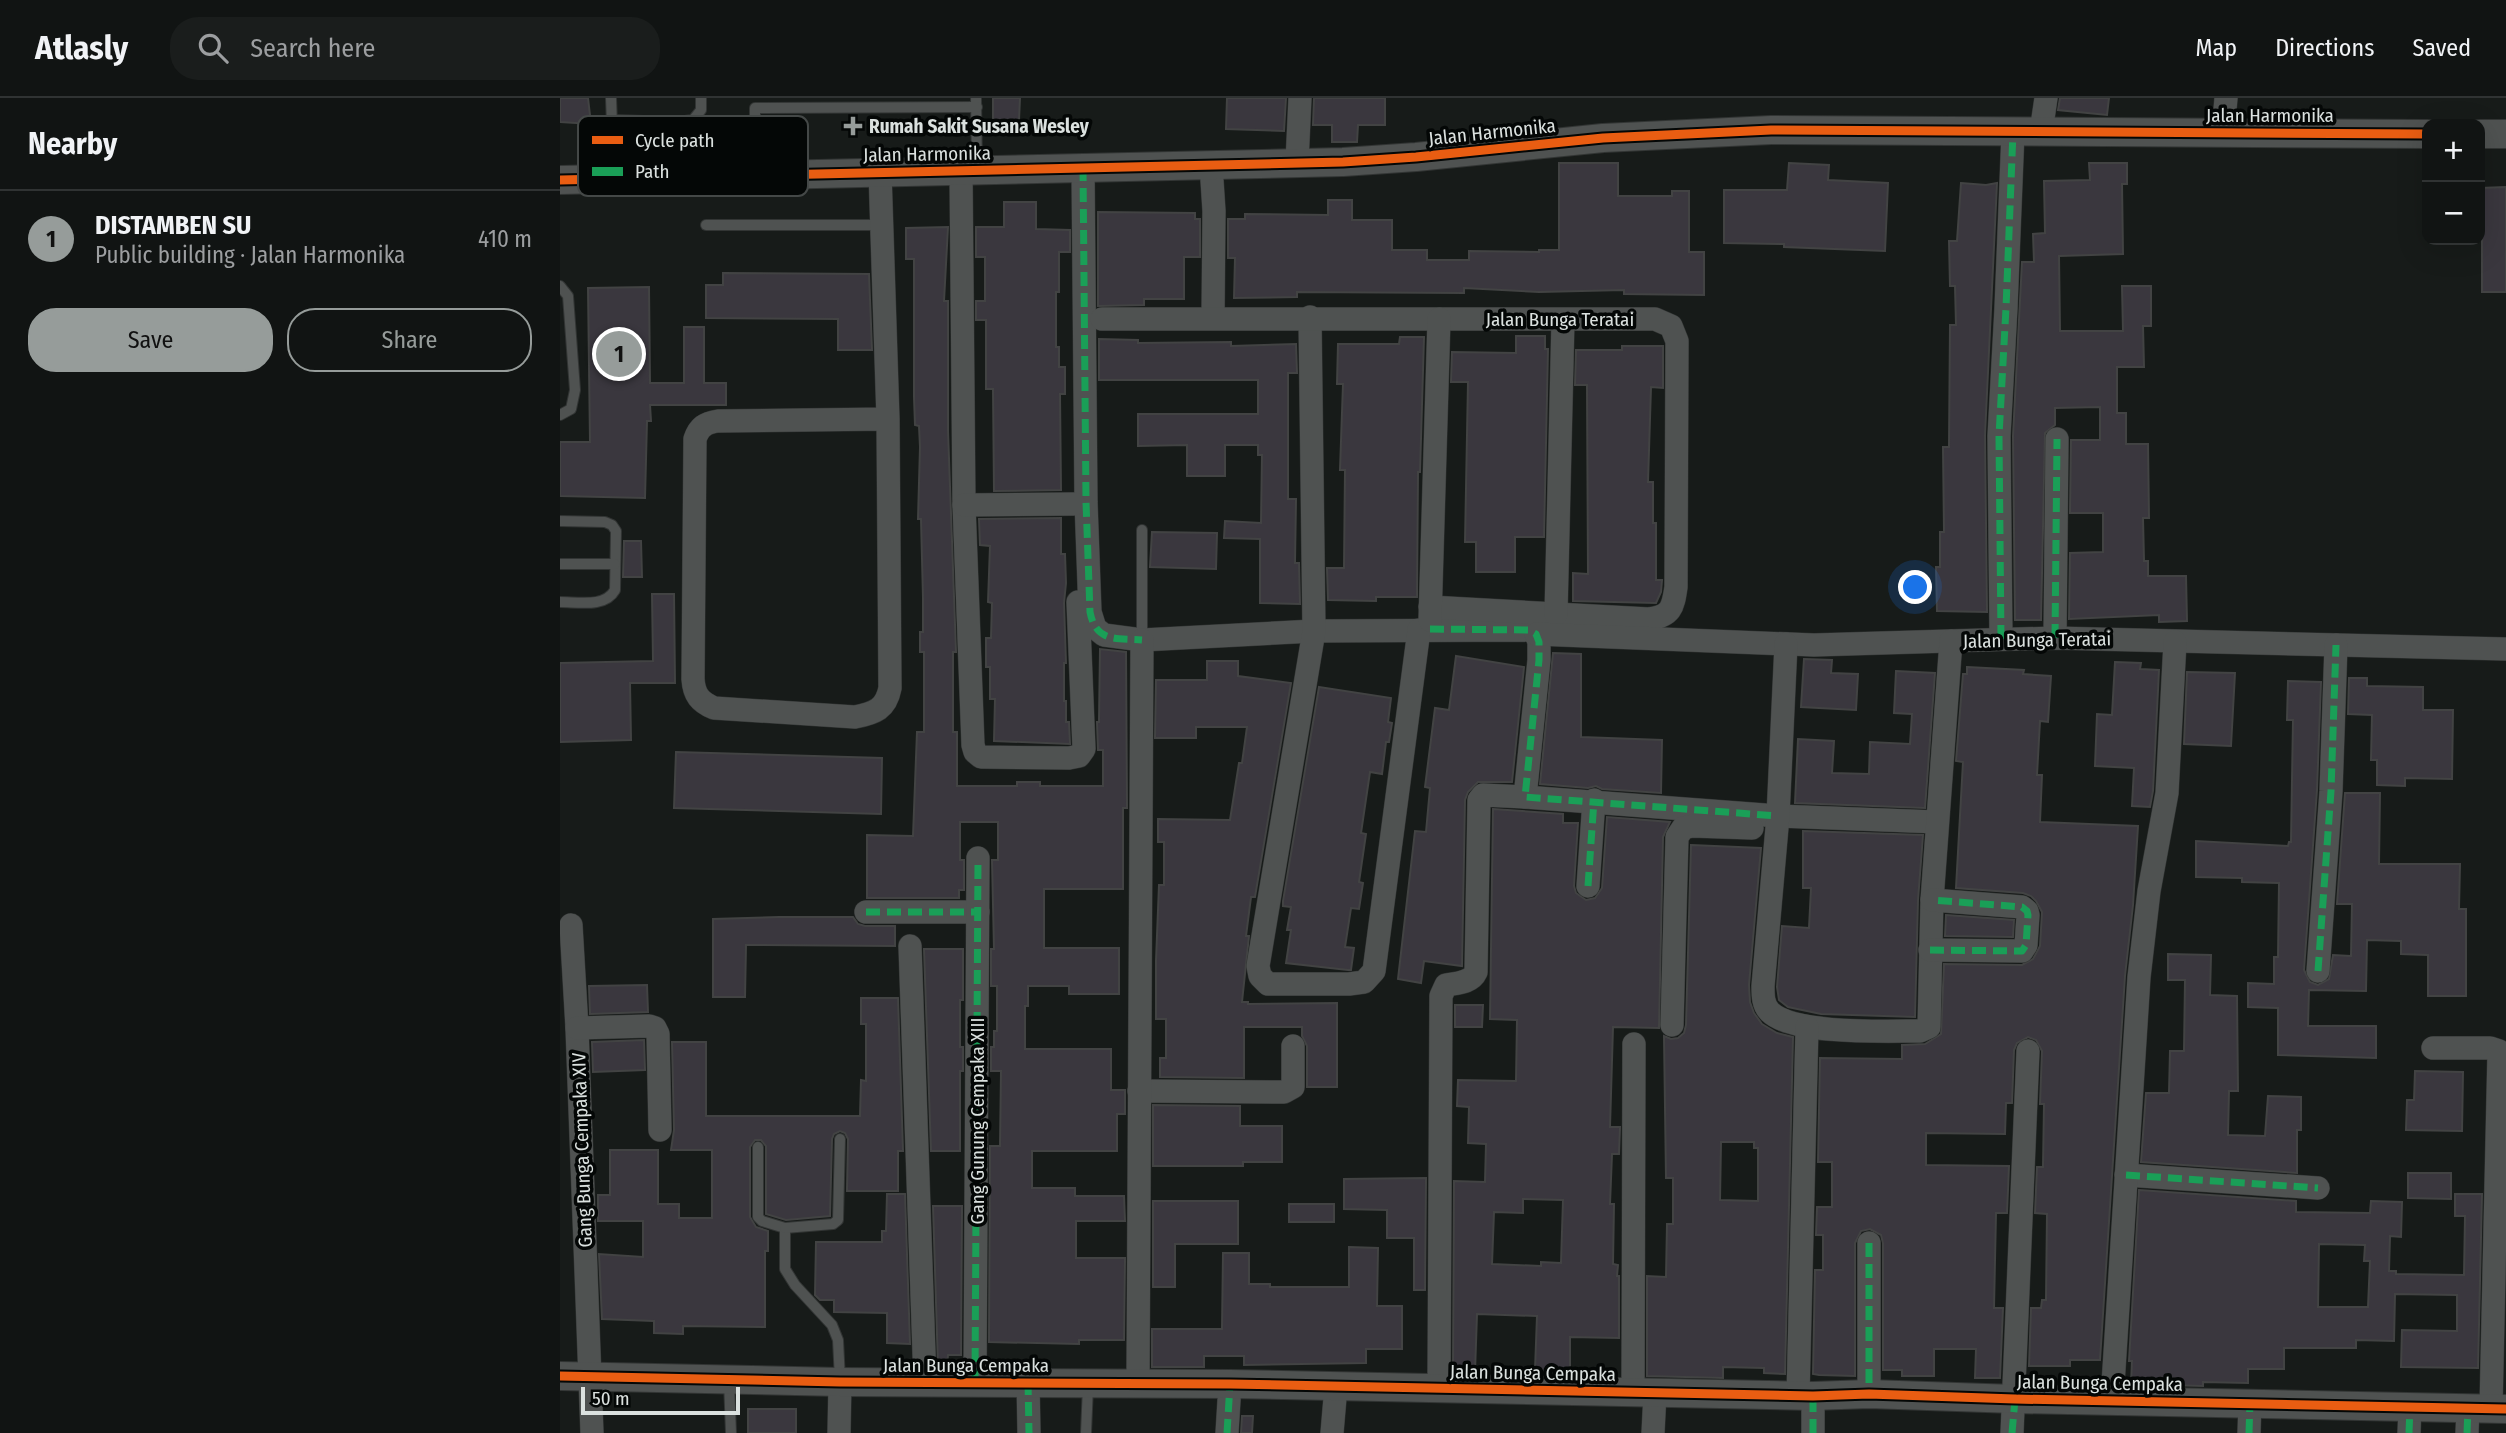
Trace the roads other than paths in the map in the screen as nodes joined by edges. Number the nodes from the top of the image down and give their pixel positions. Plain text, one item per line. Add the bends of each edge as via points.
1 (611, 98) edge
2 (701, 98) edge
3 (1300, 98) edge
4 (2046, 98) edge
5 (2226, 98) edge
6 (976, 102) edge
7 (755, 103) edge
8 (611, 116) edge
9 (696, 116) edge
10 (2027, 132) junction
11 (2223, 133) junction
12 (2422, 134) edge
13 (2485, 134) edge
14 (2506, 134) edge
15 (1297, 162) junction
16 (1211, 164) junction
17 (1076, 167) junction
18 (969, 170) junction
19 (880, 172) junction
20 (808, 174) edge
21 (578, 179) edge
22 (560, 180) edge
23 (706, 225) dead end
24 (882, 225) junction
25 (560, 286) edge
26 (1310, 317) junction
27 (1102, 318) dead end
28 (1213, 318) junction
29 (1439, 319) junction
30 (1563, 320) junction
31 (560, 415) edge
32 (888, 419) junction
33 (2057, 439) dead end
34 (1074, 504) junction
35 (964, 505) junction
36 (560, 521) edge
37 (1142, 530) dead end
38 (560, 564) edge
39 (615, 564) junction
40 (560, 602) edge
41 (1556, 614) junction
42 (1426, 622) junction
43 (1314, 631) junction
44 (1536, 634) junction
45 (2055, 638) junction
46 (2001, 639) junction
47 (1142, 640) junction
48 (1951, 641) junction
49 (2175, 642) junction
50 (1786, 644) junction
51 (2336, 645) junction
52 (2506, 649) edge
53 (1525, 797) junction
54 (1594, 800) junction
55 (1777, 822) junction
56 (1937, 822) junction
57 (978, 859) dead end
58 (1588, 886) dead end
59 (1932, 900) junction
60 (866, 912) dead end
61 (978, 912) junction
62 (571, 925) dead end
63 (910, 946) dead end
64 (1930, 950) junction
65 (2318, 971) dead end
66 (1672, 1025) dead end
67 (1807, 1027) junction
68 (577, 1028) junction
69 (1634, 1044) dead end
70 (1293, 1046) dead end
71 (2433, 1048) dead end
72 (2028, 1051) dead end
73 (1139, 1091) junction
74 (660, 1130) dead end
75 (839, 1139) dead end
76 (758, 1147) dead end
77 (2126, 1175) junction
78 (2318, 1188) dead end
79 (785, 1228) junction
80 (1869, 1243) dead end
81 (560, 1376) edge
82 (590, 1376) junction
83 (729, 1379) junction
84 (1028, 1381) junction
85 (840, 1382) junction
86 (925, 1382) junction
87 (975, 1383) junction
88 (1088, 1383) junction
89 (1138, 1383) junction
90 (1230, 1384) junction
91 (1336, 1386) junction
92 (1439, 1389) junction
93 (1644, 1393) junction
94 (1870, 1394) junction
95 (1806, 1396) junction
96 (2015, 1399) junction
97 (2112, 1400) junction
98 (2250, 1402) junction
99 (2483, 1415) edge
100 (2410, 1420) edge
101 (592, 1433) edge
102 (731, 1433) edge
103 (839, 1433) edge
104 (1029, 1433) edge
105 (1086, 1433) edge
106 (1227, 1433) edge
107 (1332, 1433) edge
108 (1653, 1433) edge
109 (1813, 1433) edge
110 (2012, 1433) edge
111 (2249, 1433) edge

1 - 8 lane
2 - 9 lane
3 - 15 street
4 - 10 street
5 - 11 street
6 - 7 lane
6 - 18 lane
10 - 11 street, Jalan Harmonika
10 - 15 street, Jalan Harmonika via 1771,130
10 - 46 street via 1999,436
11 - 12 street, Jalan Harmonika
13 - 14 street
15 - 16 street, Jalan Harmonika
16 - 17 street, Jalan Harmonika
16 - 28 street
17 - 18 street, Jalan Harmonika
17 - 34 street
17 - 47 street, Jalan Bunga Teratai via 1090,612 1095,628 1104,635
18 - 19 street, Jalan Harmonika
18 - 35 street
19 - 20 street, Jalan Harmonika
19 - 24 street
21 - 22 street, Jalan Harmonika
23 - 24 lane
24 - 32 street
25 - 31 lane via 568,296 575,390 571,409
26 - 28 street, Jalan Bunga Teratai
26 - 29 street, Jalan Bunga Teratai
26 - 43 street
27 - 28 street, Jalan Bunga Teratai
29 - 30 street, Jalan Bunga Teratai
29 - 42 street
30 - 41 street
30 - 41 street, Jalan Bunga Teratai via 1655,319 1675,333 1676,587 1672,608 1657,618
32 - 32 street via 888,699 881,709 855,716 705,704 697,698 693,679 697,432 718,421
33 - 45 street
34 - 35 street
34 - 35 street via 1084,749 1069,758 981,757 975,752
36 - 39 lane via 612,525 616,531
37 - 47 lane
38 - 39 lane
39 - 40 lane via 611,597
41 - 42 street, Jalan Bunga Teratai
42 - 43 street, Jalan Bunga Teratai
42 - 43 street via 1374,971 1364,982 1349,984 1268,984 1258,967
42 - 44 street
43 - 47 street, Jalan Bunga Teratai
44 - 50 street
44 - 53 street via 1539,660
45 - 46 street, Jalan Bunga Teratai
45 - 49 street, Jalan Bunga Teratai
46 - 48 street, Jalan Bunga Teratai
47 - 73 street
48 - 50 street
48 - 56 street, Jalan Bunga Teratai
49 - 51 street, Jalan Bunga Teratai
49 - 77 street via 2166,793 2141,965
50 - 55 street
51 - 52 street, Jalan Bunga Teratai
51 - 65 street
53 - 54 street
53 - 92 street via 1483,795 1479,800 1476,972 1467,981 1447,985 1441,996
54 - 55 street
54 - 58 street
55 - 56 street
55 - 66 street via 1692,825 1677,837
55 - 67 street via 1763,997 1772,1014
56 - 59 street, Jalan Bunga Teratai
57 - 61 street, Gang Gunung Cempaka XIII
59 - 64 street, Jalan Bunga Teratai
59 - 64 street via 2022,907 2028,915 2022,951
60 - 61 street
61 - 87 street, Gang Gunung Cempaka XIII
62 - 68 street, Gang Bunga Cempaka XIV
63 - 86 street
64 - 67 street, Jalan Bunga Teratai via 1929,1027 1924,1031
67 - 95 street
68 - 74 street via 649,1026 659,1034
68 - 82 street, Gang Bunga Cempaka XIV
69 - 93 street
70 - 73 street via 1293,1087 1283,1092
71 - 99 street via 2499,1051
72 - 96 street
73 - 89 street
75 - 79 lane via 838,1220
76 - 79 lane via 758,1217
77 - 78 street
77 - 97 street
79 - 85 lane via 785,1269 832,1325 838,1340
80 - 94 street
81 - 82 street, Jalan Bunga Cempaka
82 - 83 street, Jalan Bunga Cempaka
82 - 101 street, Gang Bunga Cempaka XIV
83 - 85 street, Jalan Bunga Cempaka
83 - 102 lane
84 - 87 street, Jalan Bunga Cempaka
84 - 88 street, Jalan Bunga Cempaka
84 - 104 street
85 - 86 street, Jalan Bunga Cempaka
85 - 103 street
86 - 87 street, Jalan Bunga Cempaka
88 - 89 street, Jalan Bunga Cempaka
88 - 105 lane
89 - 90 street, Jalan Bunga Cempaka
90 - 91 street, Jalan Bunga Cempaka
90 - 106 street
91 - 92 street, Jalan Bunga Cempaka
91 - 107 street
92 - 93 street, Jalan Bunga Cempaka
93 - 95 street, Jalan Bunga Cempaka
93 - 108 street
94 - 95 street, Jalan Bunga Cempaka
94 - 96 street, Jalan Bunga Cempaka
95 - 109 street
96 - 97 street, Jalan Bunga Cempaka
96 - 110 street
97 - 98 street, Jalan Bunga Cempaka
98 - 100 street, Jalan Bunga Cempaka
98 - 111 street
99 - 100 street, Jalan Bunga Cempaka

